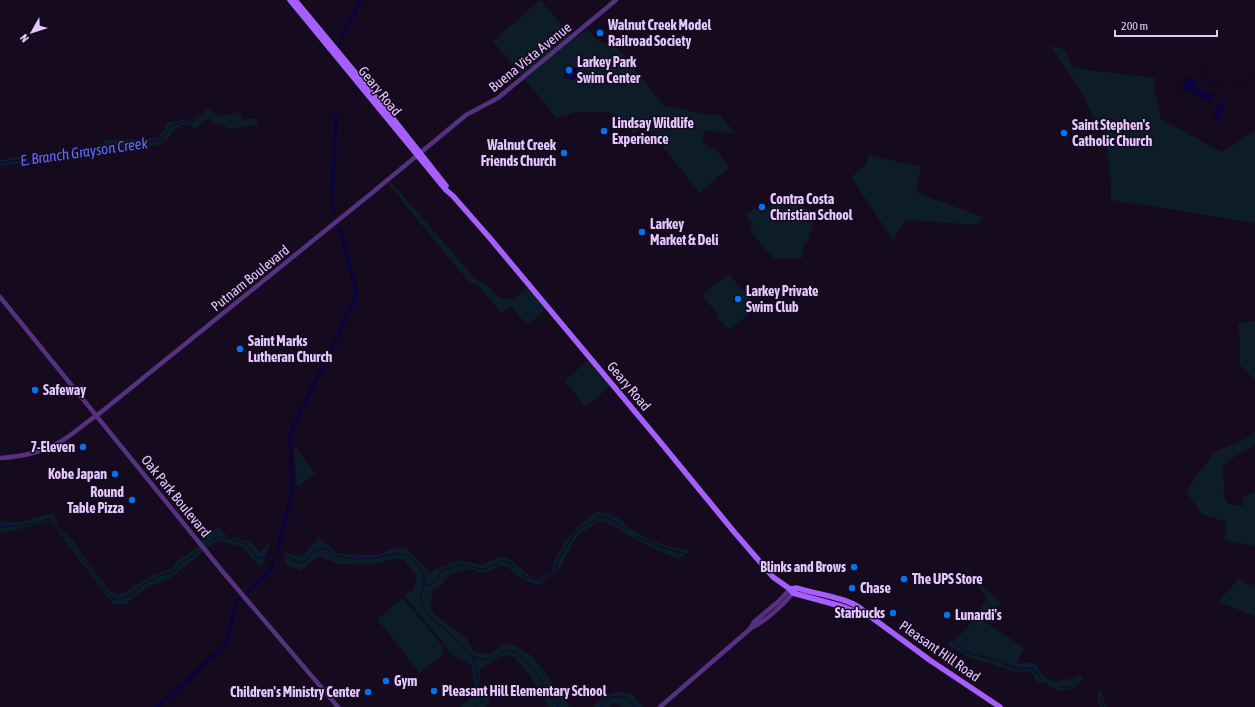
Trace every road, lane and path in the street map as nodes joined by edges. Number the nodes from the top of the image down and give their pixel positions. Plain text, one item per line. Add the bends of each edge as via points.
1 (290, 0) edge
2 (295, 0) edge
3 (616, 0) edge
4 (419, 154) junction
5 (0, 297) edge
6 (95, 416) junction
7 (0, 458) edge
8 (791, 591) junction
9 (826, 596) joint
10 (825, 603) joint
11 (867, 614) junction
12 (338, 707) edge
13 (660, 707) edge
14 (1000, 707) edge

1 - 4 main road, Geary Road
2 - 4 main road, Geary Road
3 - 4 street, Buena Vista Avenue via 498,98 466,115
4 - 6 street, Putnam Boulevard
4 - 8 main road, Geary Road via 446,190 492,241 735,533 773,577
5 - 6 street, Oak Park Boulevard
6 - 7 street, Putnam Boulevard via 59,442 37,451
6 - 12 street, Oak Park Boulevard
8 - 9 main road, Geary Road via 797,588
8 - 10 main road, Geary Road
8 - 13 street
9 - 11 main road, Pleasant Hill Road via 847,601
10 - 11 main road, Pleasant Hill Road
11 - 14 main road, Pleasant Hill Road

